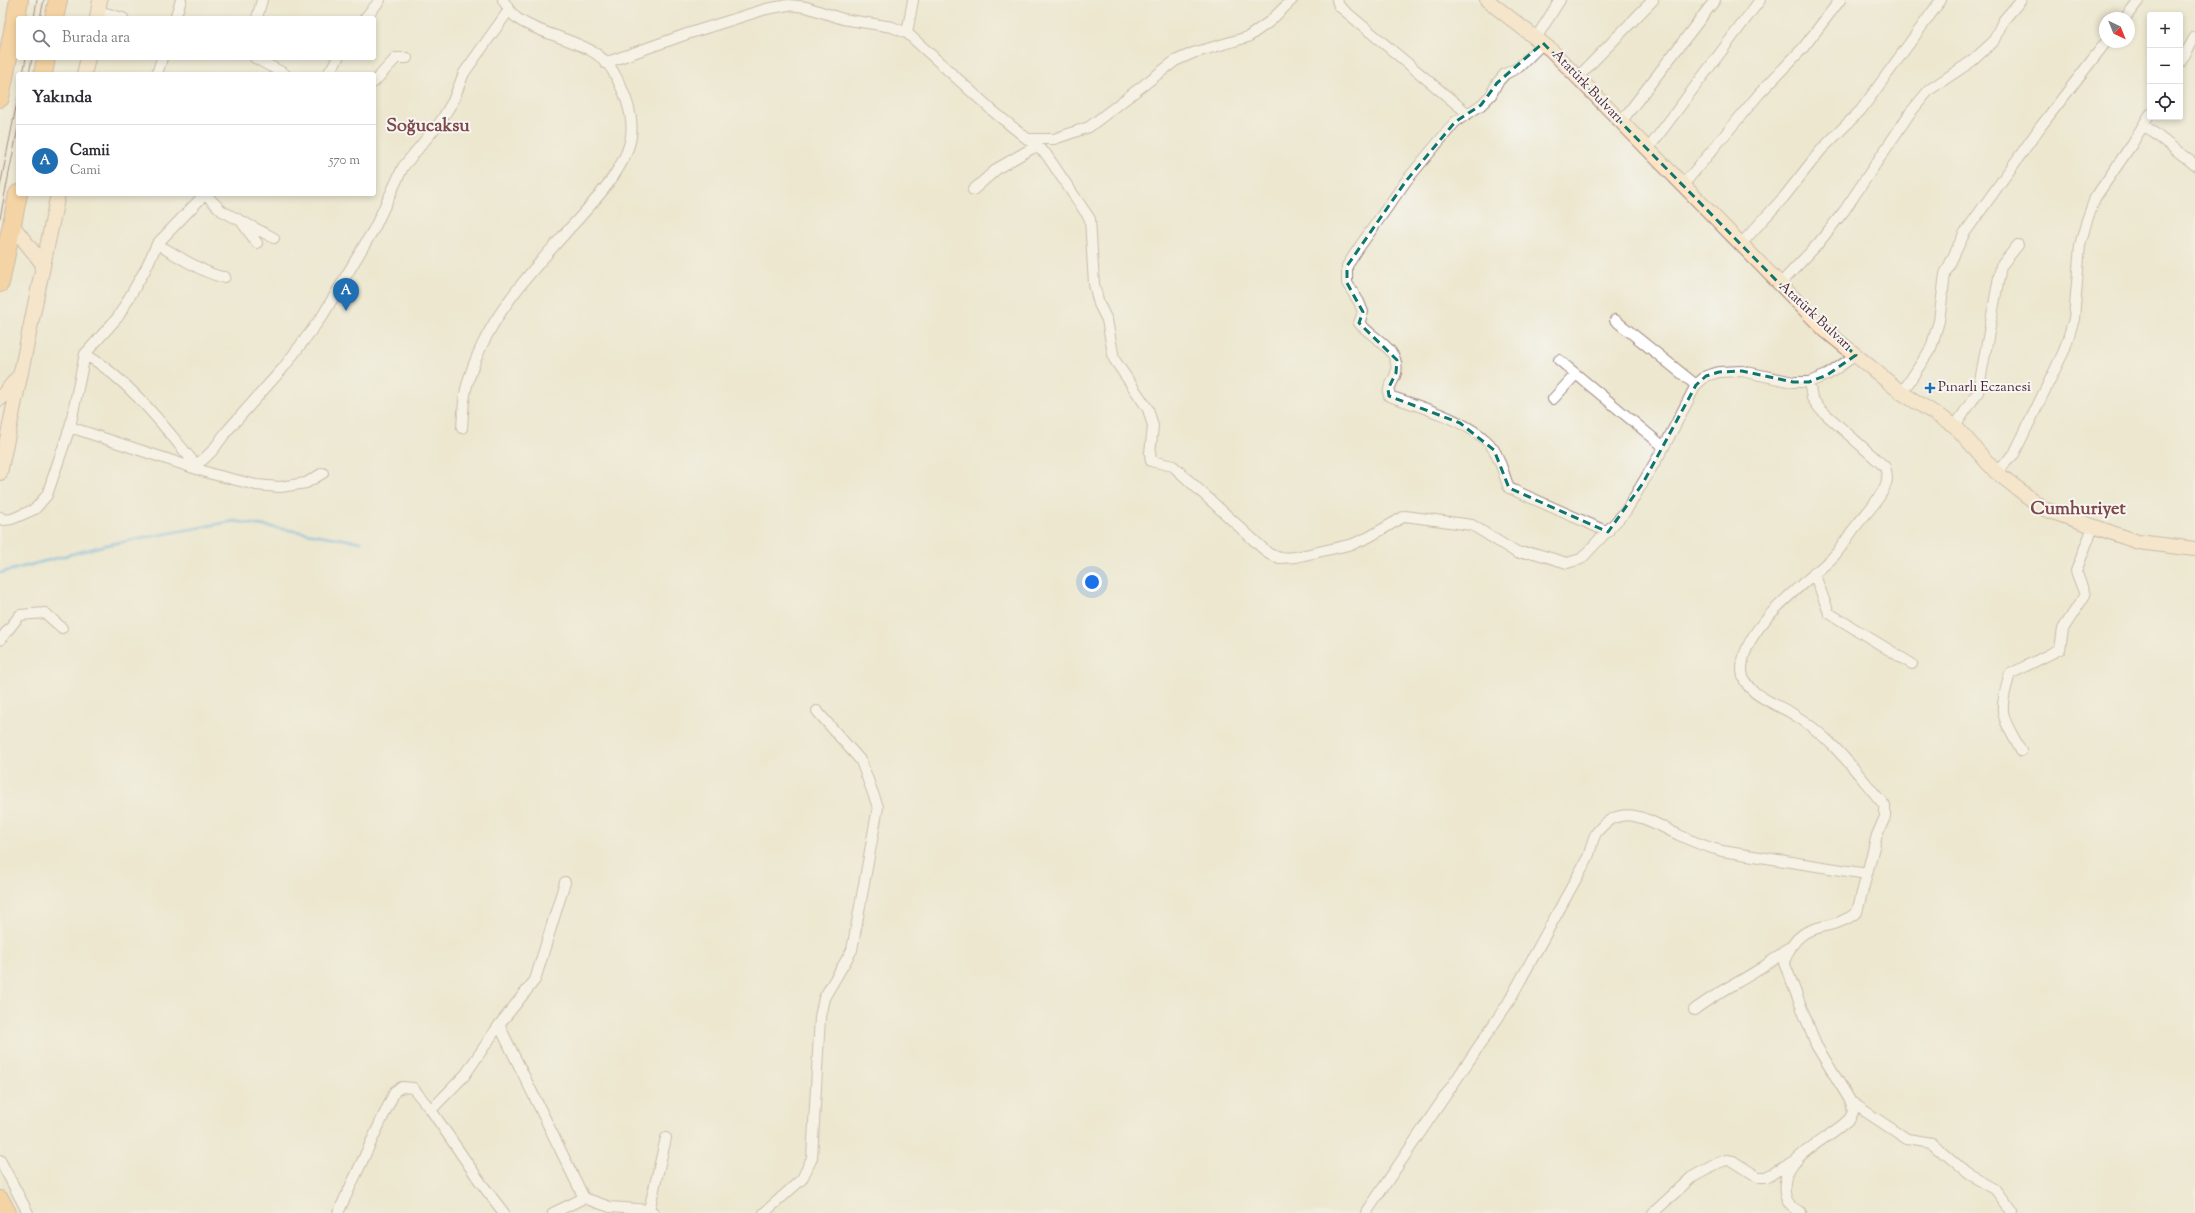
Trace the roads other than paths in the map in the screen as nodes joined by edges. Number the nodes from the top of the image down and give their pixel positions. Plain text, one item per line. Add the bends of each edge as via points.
1 (19, 0) edge
2 (58, 0) edge
3 (181, 0) edge
4 (262, 0) edge
5 (380, 0) edge
6 (503, 0) edge
7 (913, 0) edge
8 (1292, 0) edge
9 (1337, 0) edge
10 (1487, 0) edge
11 (1560, 0) edge
12 (1653, 0) edge
13 (1715, 0) edge
14 (1760, 0) edge
15 (1840, 0) edge
16 (1941, 0) edge
17 (2021, 0) edge
18 (2139, 0) edge
19 (98, 10) edge
20 (509, 10) junction
21 (2130, 12) edge
22 (54, 16) edge
23 (117, 16) edge
24 (176, 16) edge
25 (258, 16) edge
26 (367, 16) edge
27 (907, 33) junction
28 (2195, 37) edge
29 (1540, 41) junction
30 (2101, 48) edge
31 (407, 58) dead end
32 (2183, 58) edge
33 (46, 60) edge
34 (88, 60) edge
35 (161, 60) edge
36 (259, 60) edge
37 (337, 60) edge
38 (606, 63) junction
39 (43, 72) edge
40 (84, 72) edge
41 (158, 72) edge
42 (281, 72) edge
43 (329, 72) edge
44 (1578, 77) junction
45 (376, 80) edge
46 (0, 98) edge
47 (1467, 113) junction
48 (2147, 120) edge
49 (1621, 122) junction
50 (2144, 125) junction
51 (1027, 139) junction
52 (1036, 146) junction
53 (1648, 149) junction
54 (2195, 165) edge
55 (1683, 185) junction
56 (973, 190) dead end
57 (18, 196) edge
58 (58, 196) edge
59 (203, 196) edge
60 (207, 196) edge
61 (240, 221) junction
62 (12, 225) junction
63 (274, 238) dead end
64 (157, 244) junction
65 (257, 244) dead end
66 (1741, 244) junction
67 (2018, 245) dead end
68 (42, 263) junction
69 (225, 277) dead end
70 (0, 283) edge
71 (1780, 284) junction
72 (1615, 320) dead end
73 (85, 354) junction
74 (1856, 356) junction
75 (1559, 360) dead end
76 (20, 374) junction
77 (1576, 374) junction
78 (1809, 382) junction
79 (1696, 385) junction
80 (1902, 393) junction
81 (0, 399) edge
82 (1553, 399) dead end
83 (1955, 426) junction
84 (70, 427) junction
85 (462, 428) dead end
86 (1664, 447) junction
87 (194, 466) junction
88 (1996, 472) junction
89 (0, 473) edge
90 (323, 473) dead end
91 (0, 517) edge
92 (2093, 527) junction
93 (1608, 532) junction
94 (2195, 549) edge
95 (1814, 573) junction
96 (62, 628) dead end
97 (0, 640) edge
98 (1912, 664) dead end
99 (817, 711) dead end
100 (2021, 751) dead end
101 (1866, 874) junction
102 (565, 882) dead end
103 (1790, 947) junction
104 (1694, 1010) dead end
105 (500, 1025) junction
106 (1851, 1102) junction
107 (431, 1110) junction
108 (666, 1138) dead end
109 (0, 1160) edge
110 (1797, 1160) junction
111 (584, 1198) junction
112 (0, 1200) edge
113 (651, 1211) edge
114 (7, 1213) edge
115 (28, 1213) edge
116 (338, 1213) edge
117 (504, 1213) edge
118 (553, 1213) edge
119 (764, 1213) edge
120 (1366, 1213) edge
121 (1652, 1213) edge
122 (1801, 1213) edge
123 (2013, 1213) edge

1 - 46 highway
2 - 22 highway
3 - 24 street
4 - 25 street
5 - 26 street
6 - 20 street
7 - 27 street
8 - 51 street via 1269,22 1248,37 1175,61 1089,127 1054,139
9 - 47 street via 1339,6
10 - 29 street, Atatürk Bulvarı
11 - 29 street
12 - 44 street
13 - 49 street
14 - 53 street
15 - 55 street via 1803,48 1759,94
16 - 66 street via 1861,110 1821,150 1784,197
17 - 71 street via 2003,21 1993,42 1972,61 1930,90 1910,113 1844,211 1817,245
18 - 21 street
19 - 23 street
20 - 38 street via 527,25 585,48
20 - 87 street via 464,73 454,101 441,122 403,167 375,227 306,340 213,450
27 - 38 street via 892,27 843,19 806,7 788,5 687,34
27 - 51 street
28 - 32 street
29 - 44 street, Atatürk Bulvarı
29 - 47 street via 1519,67 1501,78 1491,95 1481,105
30 - 80 street via 2036,133 1964,234 1945,274 1939,321 1931,348
31 - 45 street via 396,58
33 - 39 highway
34 - 40 street
35 - 41 street
36 - 42 street
37 - 43 street
38 - 85 street via 613,71 630,111 631,137 626,152 618,169 595,202 537,266 508,302 490,330 472,368 466,391
44 - 49 street, Atatürk Bulvarı
47 - 93 street via 1455,122 1406,181 1347,266 1347,283 1363,312 1359,322 1391,351 1397,360 1396,373 1388,389 1389,396 1460,423 1478,435 1494,450 1509,488
48 - 50 street
49 - 53 street, Atatürk Bulvarı
50 - 54 street
50 - 88 street via 2095,198 2080,245 2074,319 2064,351 2014,454
51 - 52 street
52 - 56 street via 998,168
52 - 93 street via 1046,154 1090,219 1094,284 1099,304 1107,320 1114,359 1148,409 1153,426 1151,461 1172,466 1269,554 1280,558 1296,557 1353,544 1405,516 1472,525 1517,553 1534,553 1566,562 1581,559
53 - 55 street, Atatürk Bulvarı
55 - 66 street, Atatürk Bulvarı
57 - 62 highway
58 - 68 street
59 - 64 street
60 - 61 street via 222,211
61 - 63 street
61 - 65 street
62 - 68 street
62 - 70 highway
64 - 69 street via 207,273
64 - 73 street via 118,317
66 - 71 street, Atatürk Bulvarı
67 - 83 street via 2001,266 1978,392
68 - 76 street
71 - 74 street, Atatürk Bulvarı via 1825,330
72 - 79 street
73 - 84 street
73 - 87 street via 114,373 134,392
74 - 78 street via 1827,375
74 - 80 street, Atatürk Bulvarı
75 - 77 street
76 - 81 street
76 - 89 street
77 - 82 street
77 - 86 street
78 - 79 street via 1770,378 1742,371 1719,372 1706,376
78 - 95 street via 1812,398 1820,409 1885,467 1888,476 1878,499 1831,559
79 - 86 street
80 - 83 street, Atatürk Bulvarı
83 - 88 street, Atatürk Bulvarı
84 - 87 street
84 - 91 street via 47,495 35,509 12,520 3,520
86 - 93 street via 1626,511
87 - 90 street via 256,485 280,487 306,483
88 - 92 street, Atatürk Bulvarı via 2044,509
92 - 94 street, Atatürk Bulvarı via 2138,542
92 - 100 street via 2076,571 2085,595 2063,629 2060,649 2010,674 2002,701 2003,716
95 - 98 street via 1829,613
95 - 101 street via 1770,615 1752,638 1744,657 1742,672 1755,693 1816,729 1835,746 1885,806 1885,817
96 - 97 street via 45,614 20,615
99 - 119 street via 860,761 878,808 852,950 824,998 820,1017 812,1158 802,1179
101 - 103 street via 1857,912 1840,923 1811,930 1800,936
101 - 120 street via 1722,852 1637,815 1612,819 1596,833 1588,858 1508,1003
102 - 105 street via 535,980
103 - 104 street via 1772,962
103 - 106 street via 1784,962 1806,1023
105 - 107 street via 465,1076
105 - 111 street
106 - 110 street via 1853,1112 1850,1118
106 - 123 street via 1907,1139 1932,1143 1969,1175 1995,1189
107 - 116 street via 413,1088 402,1087 395,1091
107 - 117 street
108 - 113 street
109 - 115 street
110 - 121 street via 1766,1177 1758,1177 1733,1161 1718,1162 1692,1177
110 - 122 street via 1790,1167 1784,1188 1789,1204
111 - 113 street via 610,1206
111 - 118 street
112 - 114 highway

